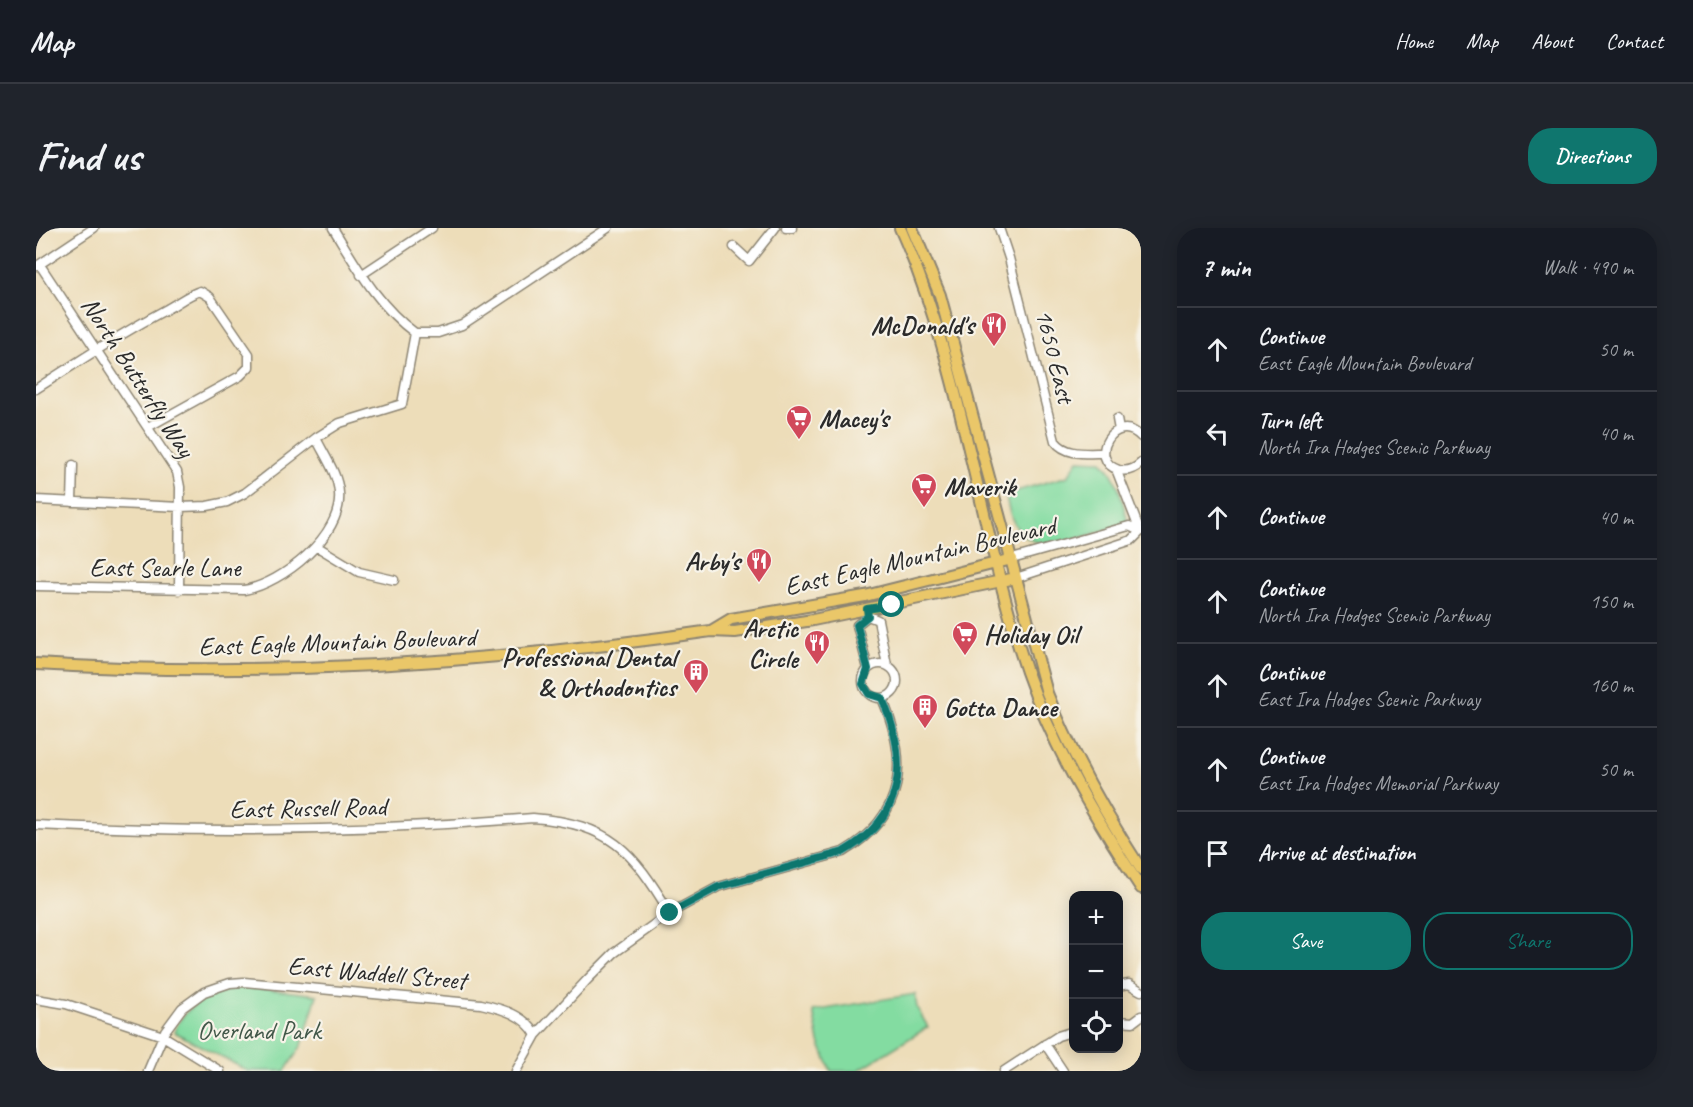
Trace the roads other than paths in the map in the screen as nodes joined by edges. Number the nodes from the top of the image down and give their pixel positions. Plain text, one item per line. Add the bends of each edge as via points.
1 (94, 228) edge
2 (333, 228) edge
3 (432, 228) edge
4 (608, 228) edge
5 (775, 228) edge
6 (786, 228) edge
7 (792, 228) edge
8 (900, 228) edge
9 (912, 228) edge
10 (999, 228) edge
11 (734, 247) dead end
12 (38, 266) edge
13 (361, 275) junction
14 (415, 333) junction
15 (95, 350) junction
16 (36, 389) edge
17 (1117, 419) dead end
18 (148, 427) junction
19 (1119, 430) junction
20 (1141, 437) edge
21 (315, 438) junction
22 (1104, 453) junction
23 (1141, 463) edge
24 (73, 465) dead end
25 (1116, 469) junction
26 (36, 500) edge
27 (72, 502) junction
28 (180, 507) junction
29 (1140, 531) edge
30 (316, 546) junction
31 (1012, 559) junction
32 (996, 563) junction
33 (1016, 578) junction
34 (394, 580) dead end
35 (1000, 582) junction
36 (36, 586) edge
37 (179, 590) junction
38 (866, 596) junction
39 (867, 613) junction
40 (711, 630) junction
41 (36, 664) edge
42 (887, 665) junction
43 (868, 669) junction
44 (882, 698) junction
45 (36, 825) edge
46 (1141, 869) edge
47 (1141, 888) edge
48 (670, 913) junction
49 (1123, 986) edge
50 (1139, 986) edge
51 (36, 999) edge
52 (1141, 1016) edge
53 (1123, 1021) edge
54 (1069, 1033) edge
55 (536, 1035) junction
56 (163, 1036) junction
57 (1046, 1044) junction
58 (148, 1071) edge
59 (220, 1071) edge
60 (516, 1071) edge
61 (1004, 1071) edge
62 (1063, 1071) edge

1 - 12 street
2 - 13 street
3 - 13 street
4 - 14 street via 462,326 438,333
5 - 11 street via 749,261
6 - 7 street
8 - 32 main road via 935,316
9 - 31 main road via 940,295
10 - 22 street, 1650 East via 1055,441 1069,452
12 - 15 street, North Butterfly Way
13 - 14 street via 397,319
14 - 21 street via 402,404 340,423
15 - 16 street
15 - 18 street, North Butterfly Way
15 - 18 street via 189,294 200,291 210,297 249,354 249,367 240,376
17 - 19 street
18 - 28 street, North Butterfly Way via 177,472
19 - 20 street
19 - 22 street via 1107,439
21 - 28 street via 245,493 227,502
21 - 30 street, East Searle Lane via 338,481 340,496 338,514
22 - 25 street
23 - 25 street via 1129,470
24 - 27 street
25 - 29 street
26 - 27 street
27 - 28 street
28 - 37 street, North Butterfly Way
29 - 31 street, East Eagle Mountain Boulevard via 1129,526
29 - 33 street, East Eagle Mountain Boulevard via 1132,540
30 - 34 street via 359,572
30 - 37 street, East Searle Lane via 275,581 260,587
31 - 32 main road, East Eagle Mountain Boulevard
31 - 33 main road
32 - 35 main road
32 - 38 main road, East Eagle Mountain Boulevard
33 - 35 main road, East Eagle Mountain Boulevard
33 - 46 main road via 1044,685 1067,745 1098,803
35 - 39 main road, East Eagle Mountain Boulevard
35 - 47 main road via 1027,670 1060,754
36 - 37 street, East Searle Lane
38 - 39 street
38 - 40 main road, East Eagle Mountain Boulevard via 731,619
39 - 40 main road, East Eagle Mountain Boulevard via 735,632
39 - 42 street via 878,620
39 - 43 street via 857,625
40 - 41 main road, East Eagle Mountain Boulevard via 529,655 338,668 184,670
42 - 43 street
42 - 44 street via 895,672 897,685 893,693
43 - 44 street via 863,678 865,690
44 - 48 street via 892,723 899,769 893,800 884,818 866,837 843,852 718,887
45 - 48 street, East Russell Road via 258,831 533,818 580,826 623,848 646,872
48 - 55 street via 614,953
49 - 50 street
51 - 56 street via 66,1004
52 - 53 street via 1133,1022
54 - 57 street
55 - 56 street, East Waddell Street via 530,1024 481,1004 244,982 204,992 182,1008
55 - 60 street
56 - 58 street, East Waddell Street
56 - 59 street
57 - 61 street
57 - 62 street

